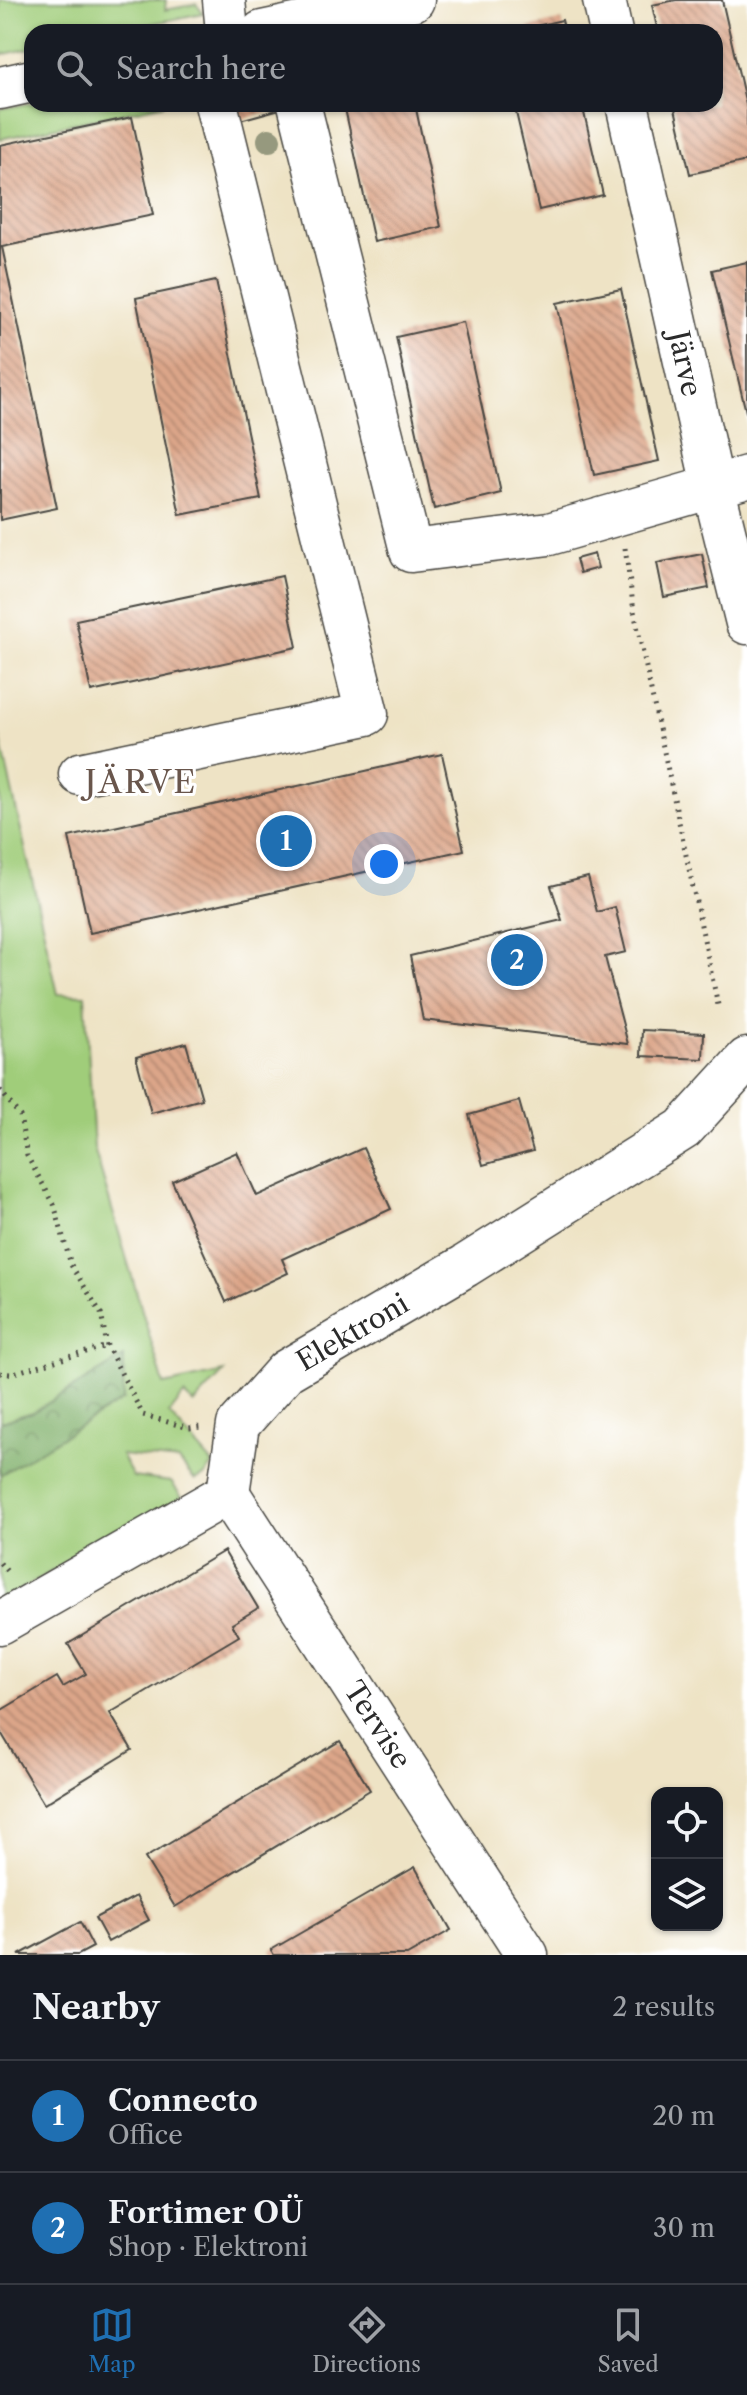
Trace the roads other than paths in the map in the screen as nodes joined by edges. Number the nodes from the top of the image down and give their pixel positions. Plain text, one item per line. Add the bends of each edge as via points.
1 (224, 0) edge
2 (604, 0) edge
3 (392, 2) edge
4 (226, 24) edge
5 (303, 24) edge
6 (609, 24) edge
7 (24, 83) edge
8 (0, 88) edge
9 (218, 112) edge
10 (301, 112) edge
11 (629, 112) edge
12 (730, 482) edge
13 (747, 623) edge
14 (80, 774) dead end
15 (747, 1059) edge
16 (228, 1493) junction
17 (0, 1623) edge
18 (527, 1955) edge

1 - 4 street
2 - 6 street
3 - 5 street
7 - 8 street
9 - 14 street via 367,714
10 - 12 street via 411,551 549,534
11 - 12 street, Järve
12 - 13 street, Järve
15 - 16 street, Elektroni via 683,1129 286,1371 238,1425
16 - 17 street
16 - 18 street, Tervise

